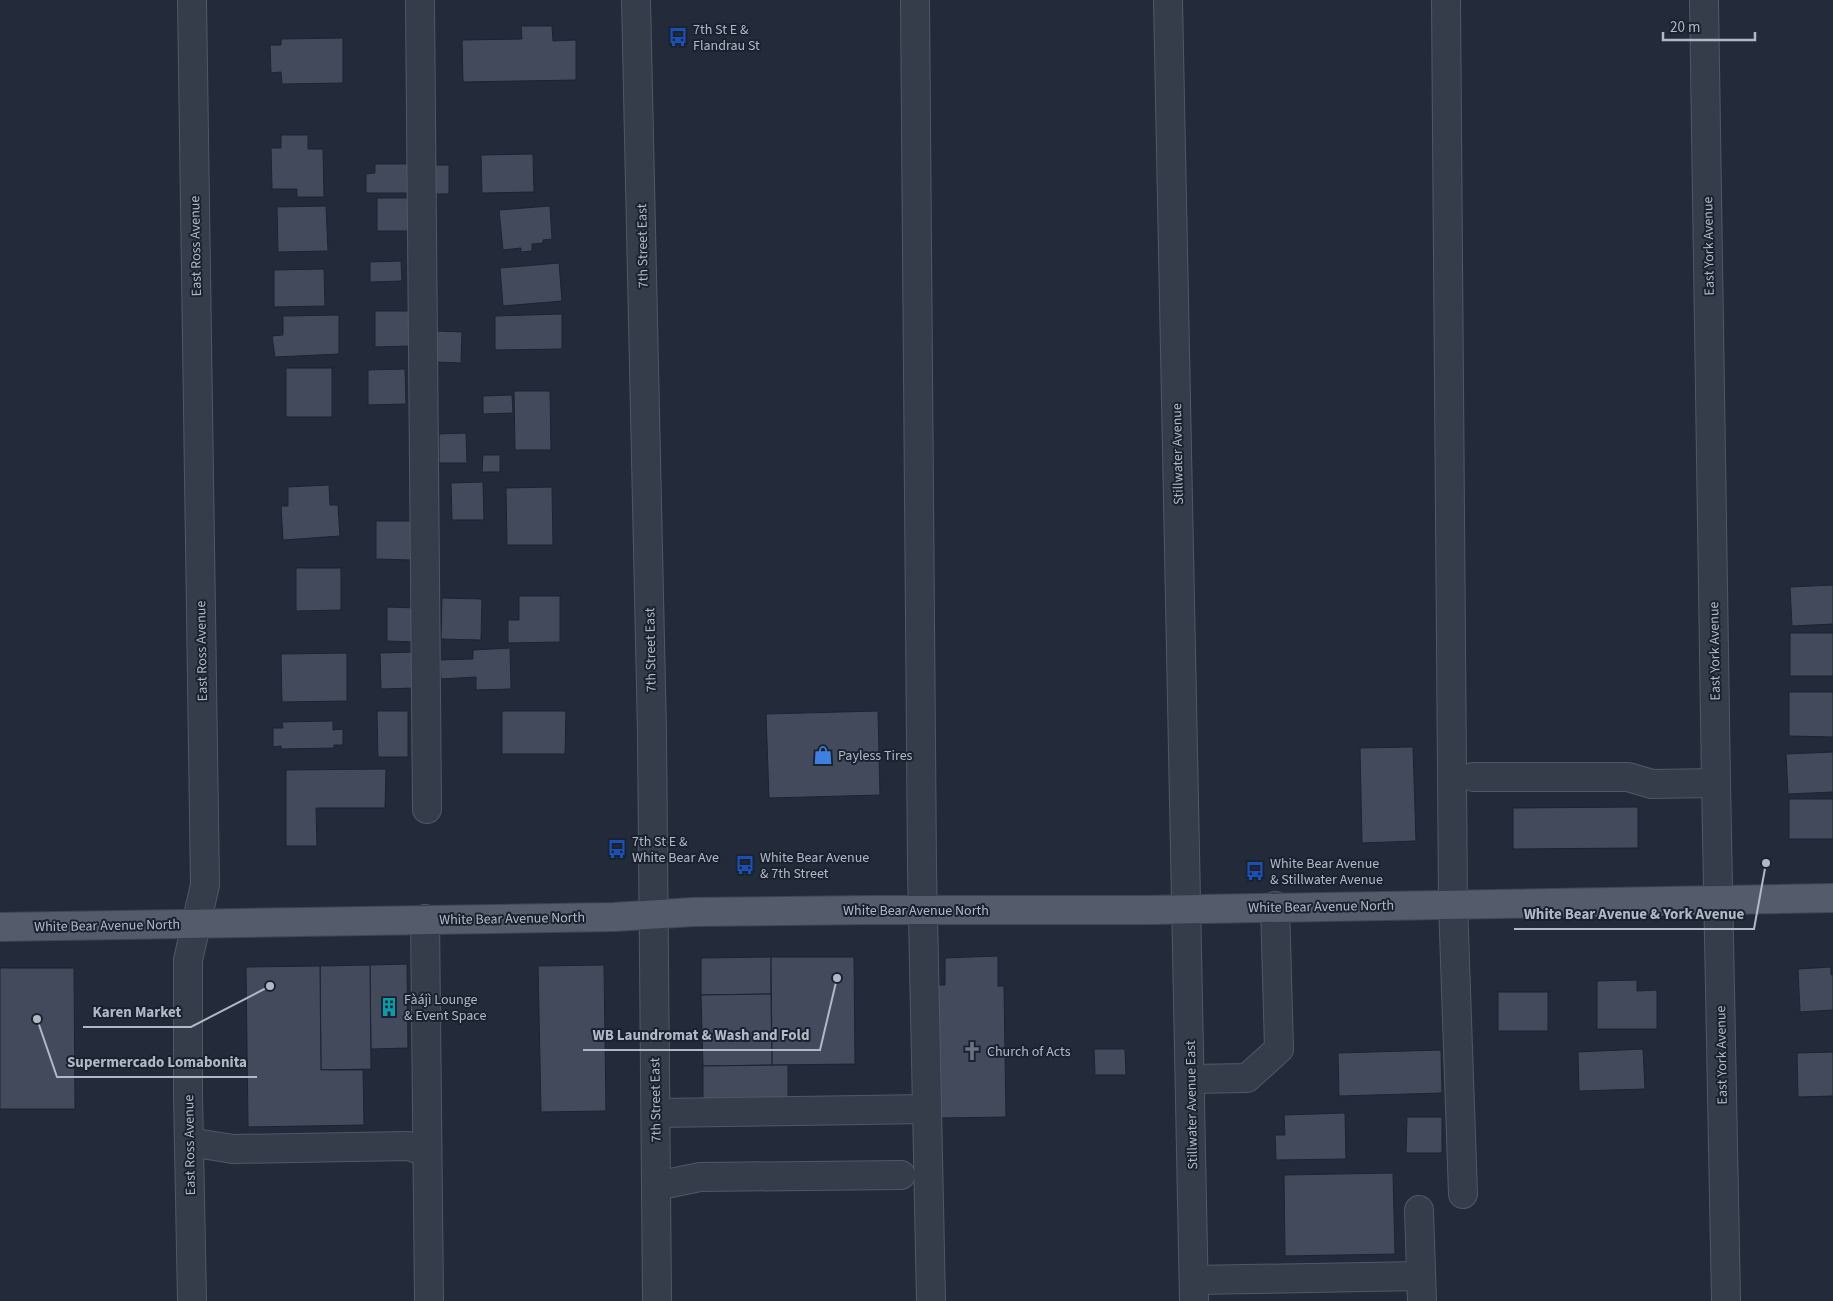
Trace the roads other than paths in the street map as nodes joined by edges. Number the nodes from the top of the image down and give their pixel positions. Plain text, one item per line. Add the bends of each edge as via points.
1 (192, 0) edge
2 (420, 0) edge
3 (636, 0) edge
4 (915, 0) edge
5 (1168, 0) edge
6 (1446, 0) edge
7 (1704, 0) edge
8 (1474, 777) dead end
9 (1716, 783) junction
10 (427, 809) dead end
11 (1833, 898) edge
12 (1718, 900) junction
13 (1452, 903) junction
14 (1275, 906) junction
15 (1187, 909) junction
16 (923, 910) junction
17 (653, 913) junction
18 (425, 920) junction
19 (196, 923) junction
20 (0, 928) edge
21 (1191, 1079) junction
22 (927, 1109) junction
23 (656, 1113) junction
24 (189, 1142) junction
25 (427, 1152) junction
26 (900, 1175) dead end
27 (656, 1186) junction
28 (1463, 1194) dead end
29 (1419, 1210) dead end
30 (1421, 1289) edge
31 (1194, 1290) edge
32 (192, 1301) edge
33 (429, 1301) edge
34 (657, 1301) edge
35 (931, 1301) edge
36 (1726, 1301) edge

1 - 19 street, East Ross Avenue via 204,885
2 - 10 street
3 - 17 street, 7th Street East
4 - 16 street
5 - 15 street, Stillwater Avenue
6 - 13 street
7 - 9 street, East York Avenue
8 - 9 street via 1628,777 1652,784
9 - 12 street, East York Avenue
11 - 12 main road, White Bear Avenue North
12 - 13 main road, White Bear Avenue North
12 - 36 street, East York Avenue
13 - 14 main road, White Bear Avenue North
13 - 28 street
14 - 15 main road, White Bear Avenue North
14 - 21 street via 1279,1049 1247,1078
15 - 16 main road, White Bear Avenue North
15 - 21 street, Stillwater Avenue East
16 - 17 main road, White Bear Avenue North
16 - 22 street
17 - 18 main road, White Bear Avenue North
17 - 23 street, 7th Street East
18 - 19 main road, White Bear Avenue North
18 - 25 street
19 - 20 main road, White Bear Avenue North
19 - 24 street, East Ross Avenue via 188,960
21 - 31 street, Stillwater Avenue East
22 - 23 street
22 - 35 street
23 - 27 street, 7th Street East
24 - 25 street via 233,1149 408,1146
24 - 32 street, East Ross Avenue
25 - 33 street
26 - 27 street via 700,1177
27 - 34 street, 7th Street East
29 - 30 street
30 - 31 street

